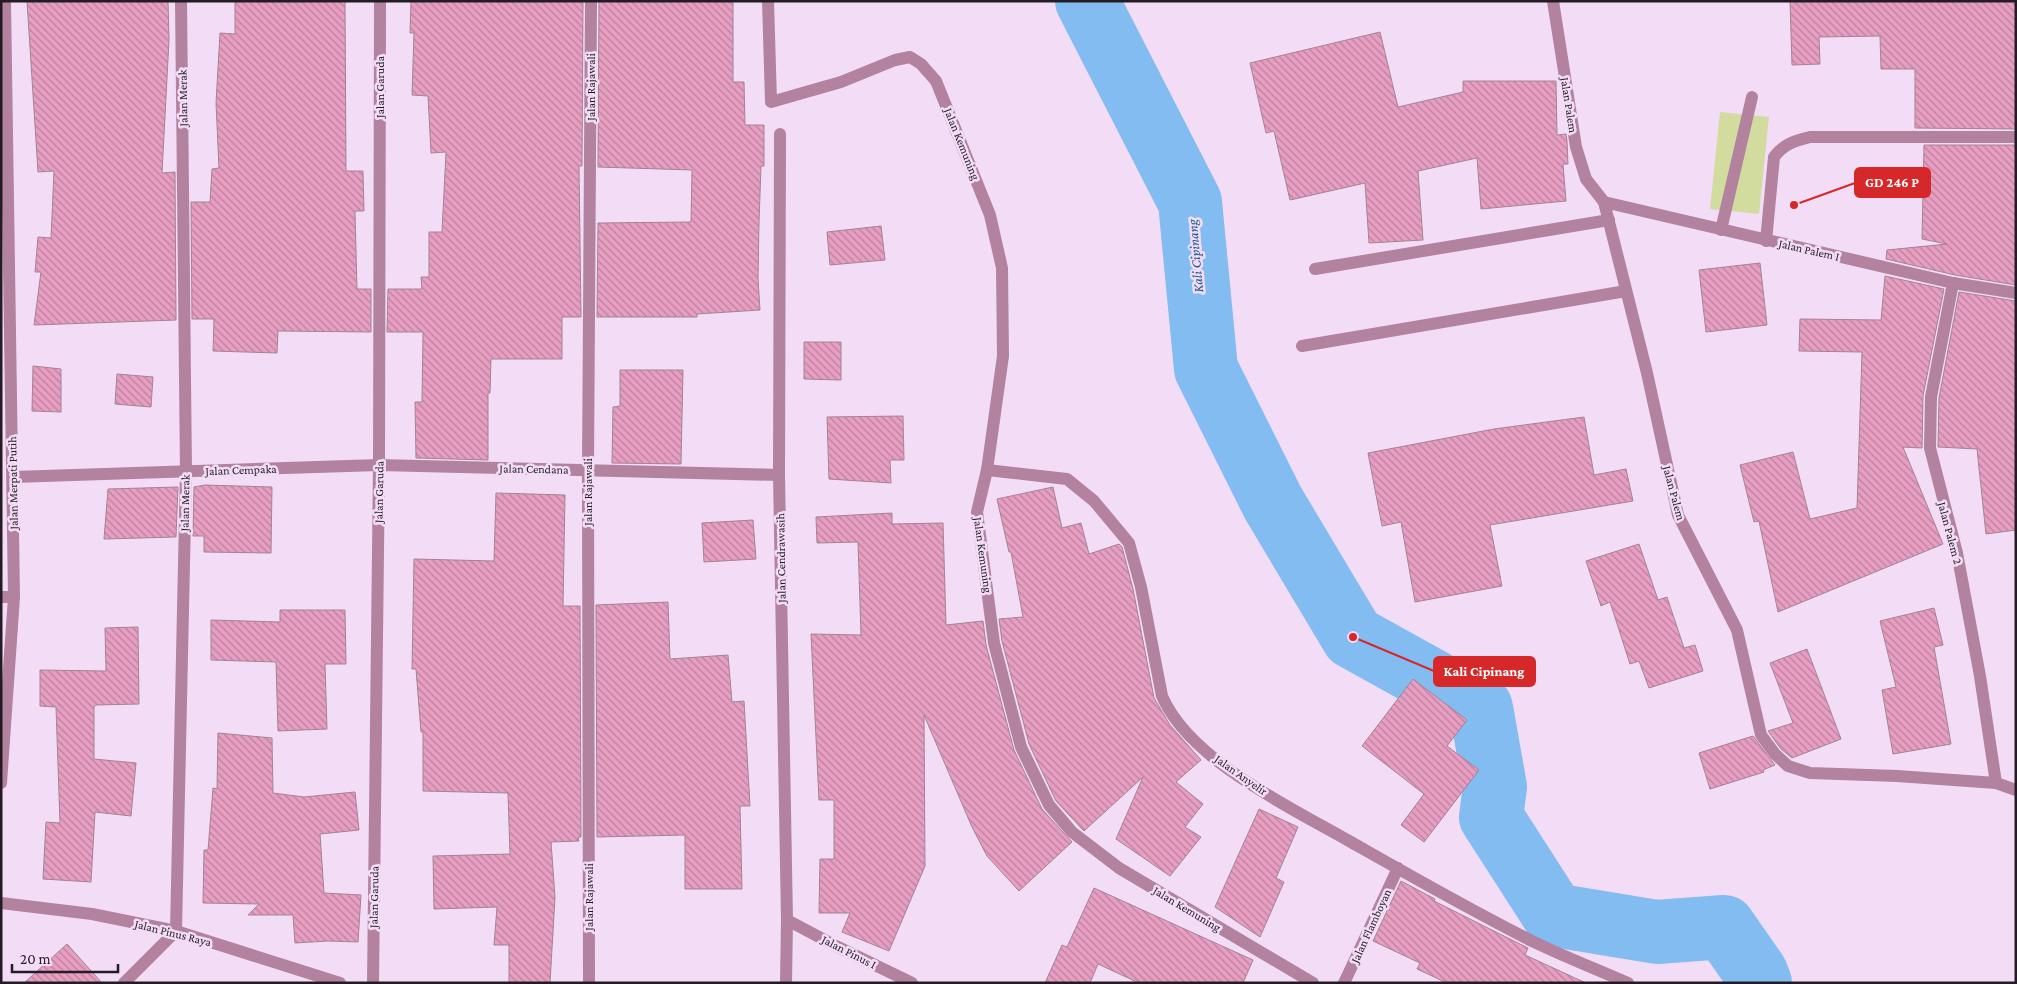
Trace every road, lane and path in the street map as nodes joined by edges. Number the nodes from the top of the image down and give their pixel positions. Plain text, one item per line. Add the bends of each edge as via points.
1 (5, 1) edge
2 (181, 1) edge
3 (380, 1) edge
4 (591, 1) edge
5 (768, 1) edge
6 (1553, 1) edge
7 (3, 31) edge
8 (1752, 97) dead end
9 (780, 134) dead end
10 (2016, 137) edge
11 (1604, 202) junction
12 (1609, 220) junction
13 (1721, 230) junction
14 (1766, 241) junction
15 (1315, 269) dead end
16 (1953, 283) junction
17 (1626, 292) junction
18 (2016, 293) edge
19 (1302, 346) dead end
20 (7, 432) edge
21 (379, 465) junction
22 (588, 470) junction
23 (987, 470) junction
24 (186, 472) junction
25 (780, 475) junction
26 (13, 478) junction
27 (8, 597) edge
28 (1996, 783) junction
29 (1, 784) edge
30 (2016, 790) edge
31 (1398, 868) junction
32 (1, 903) edge
33 (787, 920) junction
34 (176, 931) junction
35 (124, 983) edge
36 (340, 983) edge
37 (372, 983) edge
38 (589, 983) edge
39 (786, 983) edge
40 (912, 983) edge
41 (1313, 983) edge
42 (1344, 983) edge
43 (1628, 983) edge

1 - 7 street, Jalan Merpati Putih
2 - 24 street, Jalan Merak
3 - 21 street, Jalan Garuda
4 - 22 street, Jalan Rajawali
5 - 23 street, Jalan Kemuning via 771,102 841,82 910,57 936,81 990,215 1002,268 1003,356
6 - 11 street, Jalan Palem via 1576,147 1586,179
7 - 20 street, Jalan Merpati Putih
8 - 13 street
9 - 25 street, Jalan Cendrawasih
10 - 14 street via 1810,137 1792,141 1774,157
11 - 12 street, Jalan Palem
11 - 13 street, Jalan Palem I
12 - 15 street
12 - 17 street, Jalan Palem
13 - 14 street, Jalan Palem I
14 - 16 street, Jalan Palem I
16 - 18 street, Jalan Palem I
16 - 28 street, Jalan Palem 2 via 1931,398 1930,448 1957,553
17 - 19 street
17 - 28 street, Jalan Palem via 1678,515 1737,630 1761,735 1775,754 1788,766 1810,774
20 - 26 street, Jalan Merpati Putih
21 - 22 street, Jalan Cendana
21 - 24 street, Jalan Cempaka
21 - 37 street, Jalan Garuda
22 - 25 street, Jalan Cendana
22 - 38 street, Jalan Rajawali
23 - 31 street, Jalan Anyelir via 1067,479 1094,501 1129,543 1162,696 1180,726 1250,784
23 - 41 street, Jalan Kemuning via 977,512 994,643 1021,747 1050,805 1072,832 1119,868
24 - 26 street, Jalan Cempaka
24 - 34 street, Jalan Merak
25 - 33 street, Jalan Cendrawasih
26 - 27 street, Jalan Merpati Putih
27 - 29 street, Jalan Merpati Putih
28 - 30 street, Jalan Palem
31 - 42 street, Jalan Flamboyan
31 - 43 street, Jalan Anyelir via 1533,942
32 - 34 street, Jalan Pinus Raya via 92,914
33 - 39 street, Jalan Cendrawasih
33 - 40 street, Jalan Pinus I
34 - 35 street
34 - 36 street, Jalan Pinus Raya

